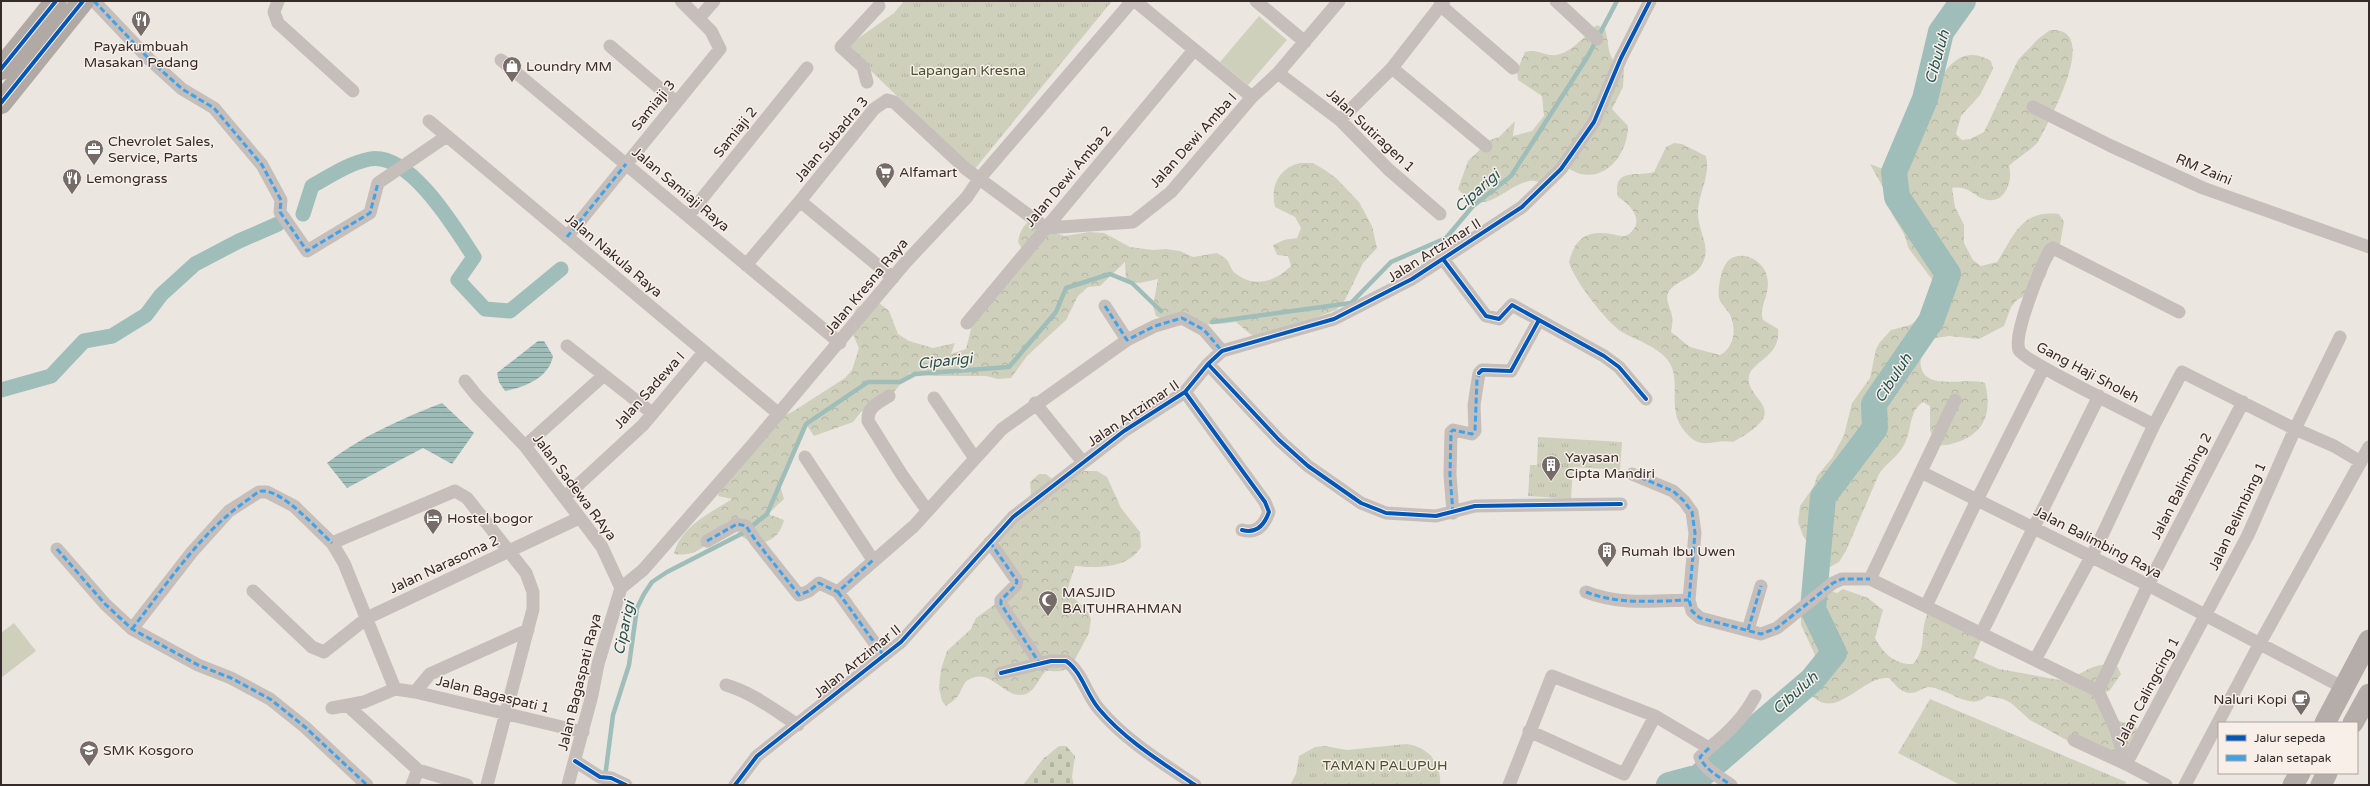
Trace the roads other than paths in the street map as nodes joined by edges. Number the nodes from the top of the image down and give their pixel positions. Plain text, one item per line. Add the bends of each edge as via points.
1 (56, 1) edge
2 (83, 1) edge
3 (94, 1) edge
4 (278, 1) edge
5 (681, 1) edge
6 (714, 1) edge
7 (1133, 1) edge
8 (1256, 1) edge
9 (1339, 1) edge
10 (1556, 1) edge
11 (1650, 1) edge
12 (880, 3) edge
13 (1442, 3) edge
14 (699, 18) junction
15 (1597, 39) dead end
16 (1305, 42) junction
17 (610, 46) dead end
18 (1194, 50) junction
19 (501, 60) dead end
20 (807, 68) dead end
21 (1392, 68) junction
22 (1513, 68) dead end
23 (1, 69) edge
24 (1278, 73) junction
25 (867, 82) dead end
26 (353, 91) dead end
27 (1252, 97) junction
28 (676, 102) junction
29 (1, 103) edge
30 (2033, 107) dead end
31 (1340, 120) junction
32 (428, 121) dead end
33 (447, 136) junction
34 (1486, 146) dead end
35 (626, 164) junction
36 (979, 179) junction
37 (800, 201) junction
38 (1440, 214) dead end
39 (688, 216) junction
40 (1046, 228) junction
41 (567, 237) junction
42 (2369, 247) edge
43 (1443, 259) junction
44 (746, 265) junction
45 (893, 278) junction
46 (1105, 306) dead end
47 (2179, 312) dead end
48 (1539, 320) junction
49 (967, 323) dead end
50 (2340, 337) dead end
51 (1127, 340) junction
52 (840, 343) junction
53 (568, 346) dead end
54 (1222, 351) junction
55 (704, 352) junction
56 (1208, 364) junction
57 (2043, 369) junction
58 (603, 376) junction
59 (465, 381) dead end
60 (1185, 392) junction
61 (889, 396) dead end
62 (2099, 396) junction
63 (934, 398) dead end
64 (1646, 399) dead end
65 (1955, 400) dead end
66 (2243, 402) junction
67 (1035, 403) junction
68 (652, 413) junction
69 (779, 414) junction
70 (2154, 425) junction
71 (2294, 429) junction
72 (525, 446) junction
73 (2369, 447) edge
74 (805, 457) dead end
75 (974, 457) junction
76 (1082, 461) junction
77 (2361, 462) junction
78 (1921, 472) junction
79 (1632, 474) dead end
80 (564, 497) junction
81 (1977, 500) junction
82 (1621, 504) dead end
83 (927, 510) junction
84 (1453, 513) junction
85 (579, 518) junction
86 (2034, 528) junction
87 (1242, 530) dead end
88 (708, 541) dead end
89 (990, 542) junction
90 (332, 543) junction
91 (57, 549) dead end
92 (509, 551) junction
93 (2091, 558) junction
94 (873, 560) junction
95 (1870, 579) junction
96 (2148, 585) junction
97 (1761, 586) dead end
98 (621, 588) junction
99 (253, 591) dead end
100 (838, 592) junction
101 (1586, 592) dead end
102 (1689, 600) junction
103 (1926, 606) junction
104 (2206, 615) junction
105 (367, 618) junction
106 (132, 629) junction
107 (528, 630) junction
108 (1748, 630) junction
109 (1981, 634) junction
110 (2369, 640) edge
111 (2260, 643) junction
112 (884, 656) junction
113 (2035, 660) junction
114 (1040, 664) junction
115 (1001, 673) dead end
116 (726, 685) dead end
117 (2344, 688) junction
118 (395, 689) junction
119 (2098, 691) junction
120 (415, 692) junction
121 (2369, 694) edge
122 (1755, 696) dead end
123 (348, 706) junction
124 (332, 708) dead end
125 (505, 715) junction
126 (1655, 716) junction
127 (2218, 722) edge
128 (2326, 722) edge
129 (2354, 722) edge
130 (2218, 723) edge
131 (798, 725) junction
132 (1529, 731) junction
133 (583, 732) junction
134 (2074, 740) dead end
135 (1709, 748) junction
136 (575, 761) junction
137 (2126, 764) junction
138 (418, 770) junction
139 (2299, 774) edge
140 (2326, 774) edge
141 (1622, 779) edge
142 (624, 784) edge
143 (367, 785) edge
144 (412, 785) edge
145 (467, 785) edge
146 (487, 785) edge
147 (568, 785) edge
148 (734, 785) edge
149 (1195, 785) edge
150 (1509, 785) edge
151 (1731, 785) edge
152 (2166, 785) edge
153 (2185, 785) edge
154 (2293, 785) edge
155 (2321, 785) edge

1 - 23 highway
2 - 29 highway
3 - 33 street via 150,60 182,89 214,108 262,165 281,200 280,212 307,251 370,213 378,183
4 - 26 street via 274,12 278,23
5 - 14 street
6 - 14 street
7 - 18 street, Jalan Dewi Amba I
7 - 36 street, Jalan Kresna Raya
8 - 16 street
9 - 16 street
10 - 15 street
11 - 43 street, Jalan Artzimar II via 1621,58 1594,122 1561,169 1522,207
12 - 25 street via 841,47 862,67
13 - 21 street
13 - 22 street
14 - 28 street, Samiaji 3 via 713,35 720,49
16 - 24 street
17 - 28 street
18 - 27 street, Jalan Dewi Amba I
18 - 40 street, Jalan Dewi Amba 2
19 - 35 street, Jalan Samiaji Raya
20 - 39 street, Samiaji 2
21 - 31 street
21 - 34 street
24 - 27 street
24 - 31 street, Jalan Sutiragen 1
27 - 40 street, Jalan Dewi Amba I via 1171,192 1133,222
28 - 35 street, Samiaji 3
30 - 42 street, RM Zaini via 2110,146 2203,188
31 - 38 street, Jalan Sutiragen 1 via 1388,168
32 - 33 street, Jalan Nakula Raya
33 - 41 street, Jalan Nakula Raya
35 - 39 street, Jalan Samiaji Raya
35 - 41 street, Samiaji 3
36 - 37 street, Jalan Subadra 3 via 894,102 887,100 874,109
36 - 40 street
36 - 45 street, Jalan Kresna Raya via 967,197
37 - 44 street
37 - 45 street
39 - 44 street, Jalan Samiaji Raya
40 - 49 street, Jalan Dewi Amba 2
41 - 55 street, Jalan Nakula Raya
43 - 48 street via 1486,316 1499,319 1512,305
43 - 54 street, Jalan Artzimar II via 1412,279 1334,318
44 - 52 street, Jalan Samiaji Raya
45 - 52 street, Jalan Kresna Raya
46 - 51 street
47 - 57 street, Gang Haji Sholeh via 2058,251 2050,250 2027,307 2017,344 2019,352
48 - 64 street via 1619,367
48 - 84 street via 1511,371 1482,370 1478,373 1474,406 1475,431 1472,434 1453,430 1451,432 1450,475
50 - 71 street, Jalan Belimbing 1
51 - 54 street via 1155,326 1182,318 1204,330
51 - 67 street
52 - 69 street, Jalan Kresna Raya
53 - 58 street
54 - 56 street, Jalan Artzimar II
55 - 68 street, Jalan Sadewa I
55 - 69 street, Jalan Nakula Raya
56 - 60 street, Jalan Artzimar II
56 - 84 street via 1279,440 1308,466 1362,503 1393,513 1436,516
57 - 62 street, Gang Haji Sholeh
57 - 81 street
58 - 68 street
58 - 72 street
59 - 72 street, Jalan Sadewa RAya
60 - 76 street, Jalan Artzimar II
60 - 87 street via 1258,491 1269,512 1256,531
61 - 83 street via 872,407 868,413 868,421
62 - 70 street, Gang Haji Sholeh
62 - 86 street
63 - 75 street
65 - 78 street
66 - 70 street via 2182,372
66 - 71 street
66 - 96 street, Jalan Balimbing 2
67 - 75 street via 1002,429
67 - 76 street
68 - 80 street, Jalan Sadewa I via 643,425
69 - 98 street, Jalan Kresna Raya via 643,570
70 - 93 street
71 - 77 street via 2334,446
71 - 104 street, Jalan Belimbing 1 via 2248,535
72 - 80 street, Jalan Sadewa RAya
73 - 77 street
74 - 94 street
75 - 83 street
76 - 89 street, Jalan Artzimar II via 1013,517
77 - 111 street
78 - 81 street, Jalan Balimbing Raya
78 - 95 street
79 - 102 street via 1673,491 1692,512 1695,533
80 - 85 street, Jalan Sadewa RAya
81 - 86 street, Jalan Balimbing Raya
81 - 103 street
82 - 84 street via 1475,506
83 - 94 street via 899,540
85 - 92 street, Jalan Narasoma 2
85 - 98 street, Jalan Sadewa RAya via 602,547
86 - 93 street, Jalan Balimbing Raya
86 - 109 street
88 - 100 street via 737,524 746,526 798,595 819,583
89 - 112 street, Jalan Artzimar II via 901,642
89 - 114 street via 1017,581 1001,600 1001,604
90 - 92 street via 455,491 467,498
90 - 105 street via 344,563
90 - 106 street via 294,506 266,492 259,492 229,511 199,544
91 - 106 street via 105,604
92 - 105 street, Jalan Narasoma 2
92 - 107 street via 526,573 533,592 533,608
93 - 96 street, Jalan Balimbing Raya
93 - 113 street
94 - 100 street
95 - 103 street
95 - 108 street via 1842,579 1833,583 1772,630 1761,634
96 - 104 street, Jalan Balimbing Raya
96 - 119 street, Jalan Balimbing 2
97 - 108 street
98 - 133 street, Jalan Bagaspati Raya via 598,664
99 - 105 street, Jalan Narasoma 2 via 285,624 321,652 327,652
100 - 112 street
101 - 102 street via 1605,599
102 - 108 street via 1692,611 1700,618
103 - 109 street
104 - 111 street, Jalan Balimbing Raya
104 - 137 street, Jalan Calingcing 1
105 - 118 street
106 - 143 street via 270,699 305,726
107 - 120 street via 430,674
107 - 125 street
109 - 113 street
110 - 117 main road
111 - 117 street, Jalan Balimbing Raya
111 - 127 street
112 - 131 street, Jalan Artzimar II
113 - 119 street
114 - 115 street
114 - 149 street via 1059,660 1072,665 1106,717 1129,739
116 - 131 street via 756,697
117 - 128 main road
118 - 120 street, Jalan Bagaspati 1
118 - 123 street
119 - 137 street via 2116,730
120 - 125 street, Jalan Bagaspati 1
121 - 129 main road
122 - 135 street via 1743,715
123 - 124 street
123 - 138 street
125 - 133 street, Jalan Bagaspati 1
125 - 146 street
126 - 132 street via 1552,676
126 - 135 street
126 - 141 street
130 - 153 street
131 - 148 street, Jalan Artzimar II via 758,756
132 - 141 street
132 - 150 street
133 - 136 street, Jalan Bagaspati Raya
134 - 137 street
135 - 151 street via 1702,753 1701,761
136 - 142 street via 600,777
136 - 147 street, Jalan Bagaspati Raya
137 - 152 street, Jalan Calingcing 1
138 - 144 street
138 - 145 street
139 - 154 main road
140 - 155 main road

